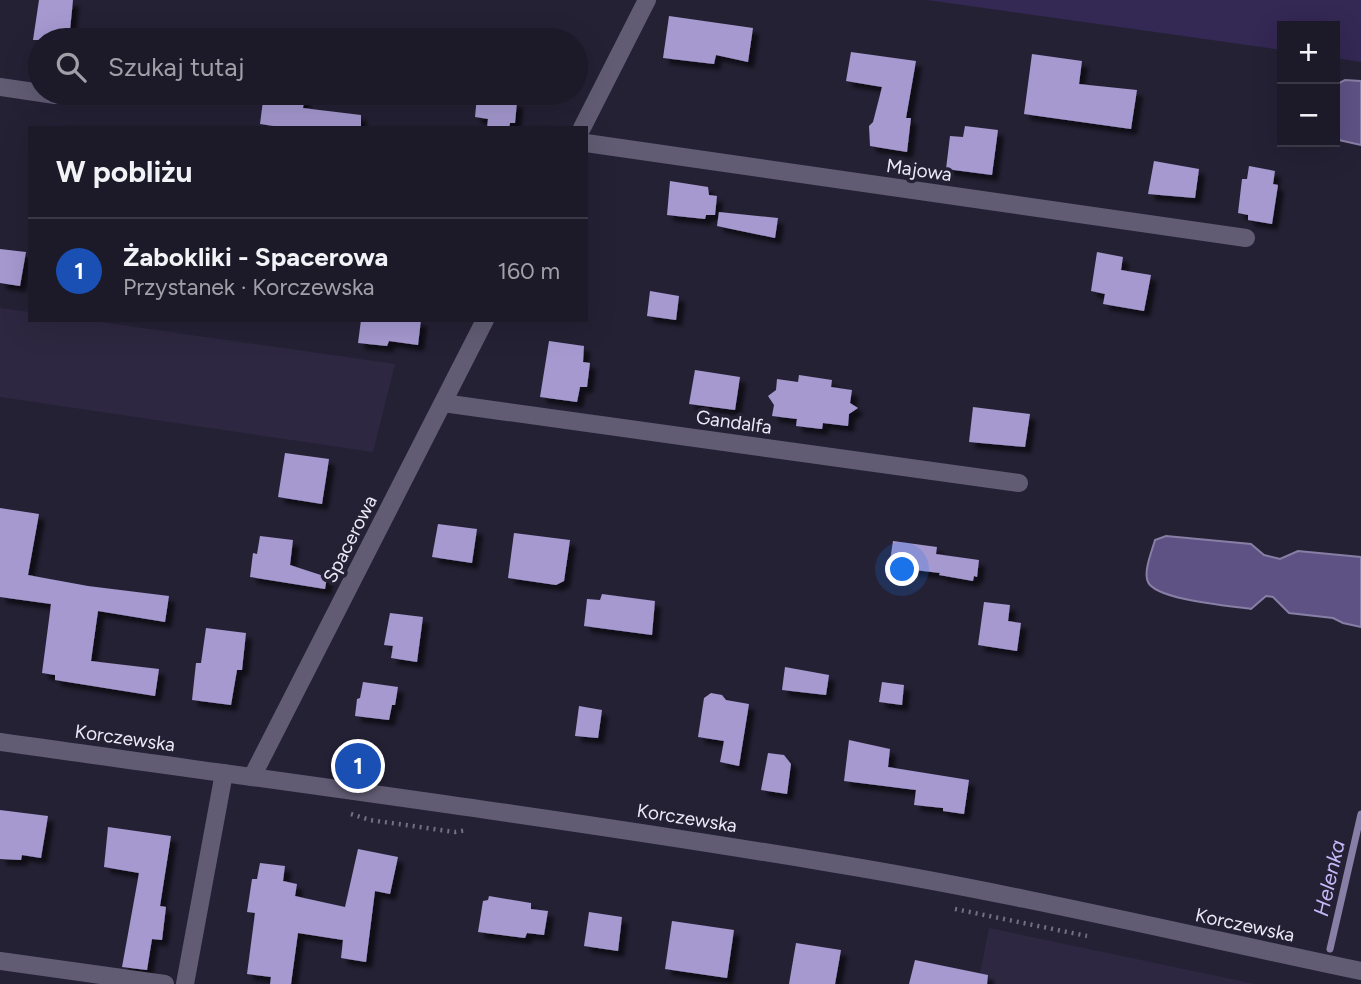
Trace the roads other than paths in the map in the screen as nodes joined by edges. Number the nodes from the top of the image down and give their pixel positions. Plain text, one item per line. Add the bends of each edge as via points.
1 (647, 0) edge
2 (0, 87) edge
3 (28, 91) edge
4 (583, 126) edge
5 (588, 143) edge
6 (1246, 239) dead end
7 (484, 322) edge
8 (443, 403) junction
9 (1019, 483) dead end
10 (0, 742) edge
11 (224, 773) junction
12 (253, 778) junction
13 (0, 961) edge
14 (1361, 971) edge
15 (165, 984) edge
16 (184, 984) edge

1 - 4 street
2 - 3 street
5 - 6 street, Majowa
7 - 8 street, Spacerowa
8 - 9 street, Gandalfa
8 - 12 street, Spacerowa
10 - 11 street, Korczewska
11 - 12 street, Korczewska
11 - 16 street
12 - 14 street, Korczewska via 557,819 832,863
13 - 15 street

